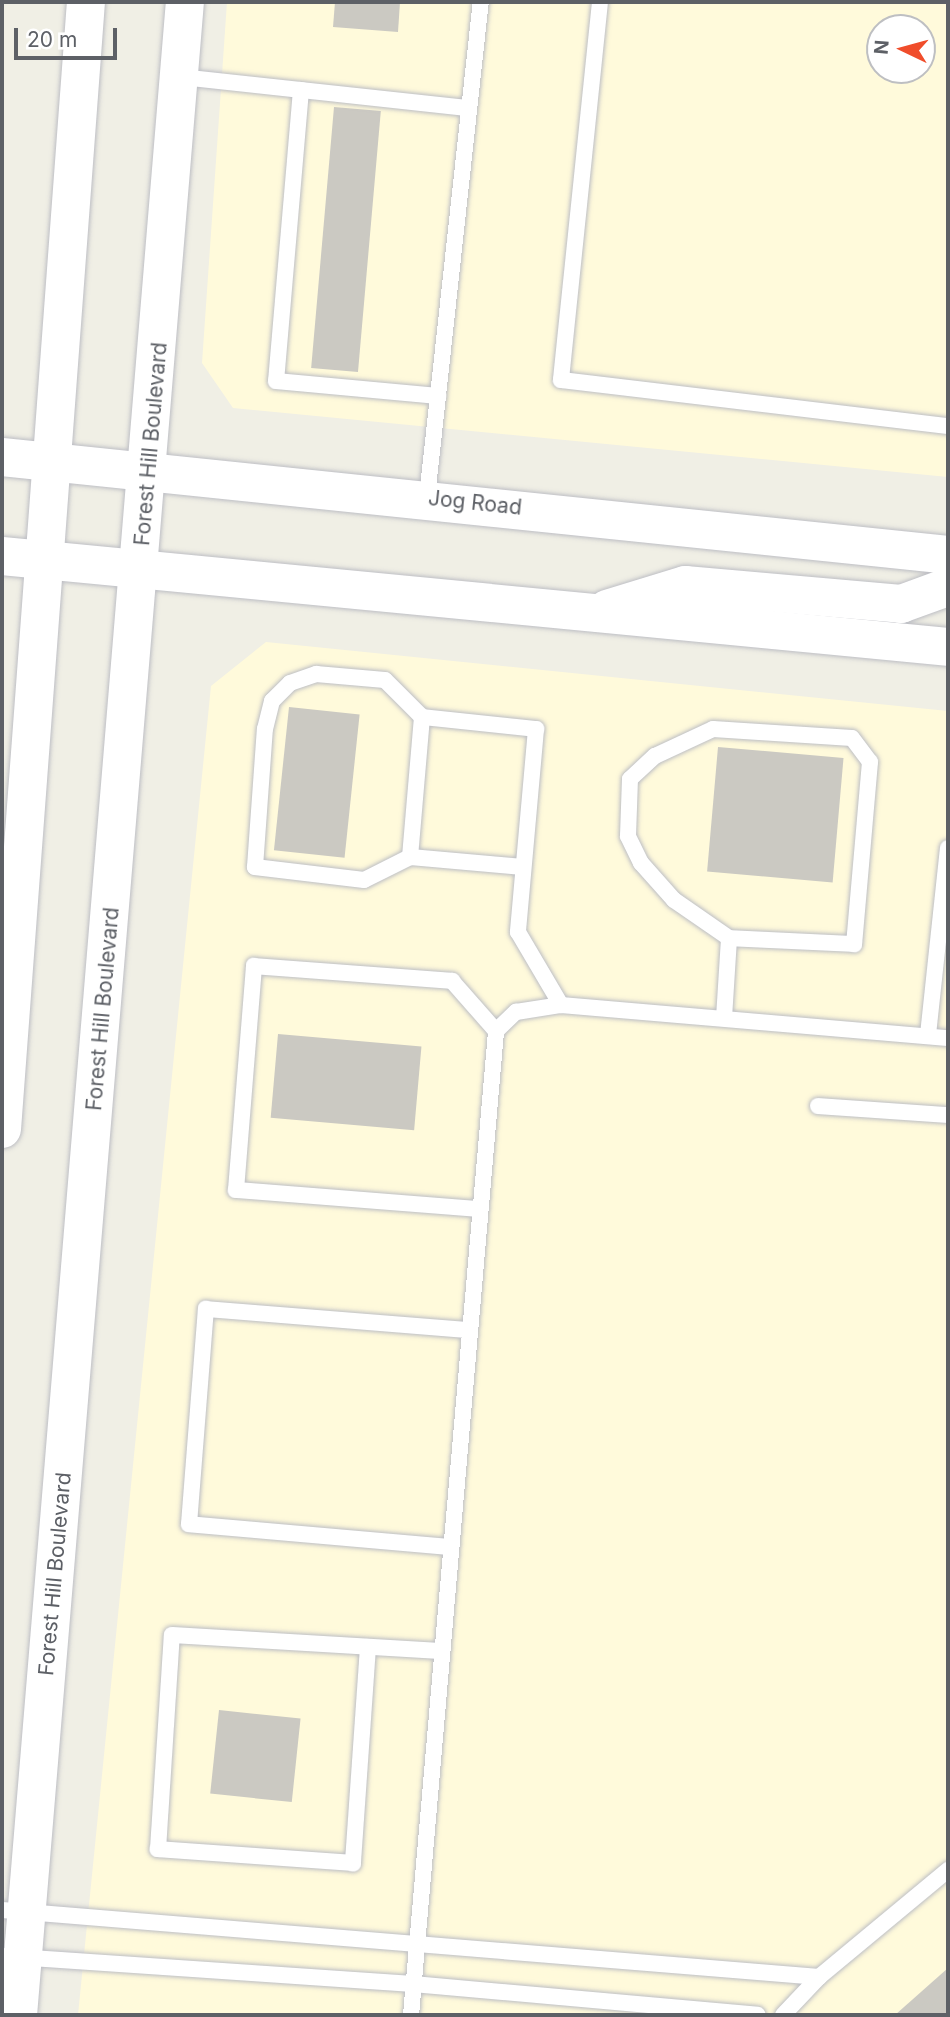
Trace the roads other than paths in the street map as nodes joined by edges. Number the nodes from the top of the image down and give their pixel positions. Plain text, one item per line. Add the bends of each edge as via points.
1 (86, 2) edge
2 (185, 2) edge
3 (481, 2) edge
4 (600, 2) edge
5 (181, 77) junction
6 (301, 89) junction
7 (468, 108) junction
8 (438, 396) junction
9 (948, 426) edge
10 (2, 457) edge
11 (52, 462) junction
12 (150, 471) junction
13 (427, 497) junction
14 (948, 555) edge
15 (2, 556) edge
16 (41, 560) junction
17 (141, 569) junction
18 (948, 587) edge
19 (589, 615) junction
20 (948, 647) edge
21 (422, 717) junction
22 (948, 848) edge
23 (410, 857) junction
24 (523, 867) junction
25 (729, 938) junction
26 (7, 979) edge
27 (561, 1005) junction
28 (724, 1018) junction
29 (496, 1031) junction
30 (928, 1035) junction
31 (948, 1038) edge
32 (818, 1107) dead end
33 (948, 1115) edge
34 (2, 1129) edge
35 (478, 1209) junction
36 (468, 1329) junction
37 (450, 1547) junction
38 (368, 1647) junction
39 (441, 1651) junction
40 (948, 1870) edge
41 (14, 1911) edge
42 (416, 1947) junction
43 (12, 1956) edge
44 (819, 1977) junction
45 (413, 1984) junction
46 (18, 2015) edge
47 (411, 2015) edge
48 (758, 2015) edge
49 (783, 2015) edge

1 - 11 main road
2 - 5 main road, Forest Hill Boulevard
3 - 7 lane
4 - 9 lane via 561,380
5 - 6 lane
5 - 12 main road, Forest Hill Boulevard
6 - 7 lane
6 - 8 lane via 276,382
7 - 8 lane
8 - 13 lane
10 - 11 main road, Jog Road
11 - 12 main road, Jog Road
11 - 16 main road
12 - 13 main road, Jog Road
12 - 17 main road, Forest Hill Boulevard
13 - 14 main road, Jog Road
15 - 16 main road
16 - 17 main road
16 - 26 main road
17 - 19 main road
17 - 41 main road, Forest Hill Boulevard
18 - 19 main road via 901,604 685,585
19 - 20 main road
21 - 23 lane
21 - 23 lane via 385,680 316,674 290,683 272,701 265,729 255,867 364,880
21 - 24 lane via 536,729
22 - 30 lane
23 - 24 lane
24 - 27 lane via 517,932
25 - 25 lane via 674,900 641,863 628,836 630,779 655,756 713,729 852,738 870,762 854,944
25 - 28 lane
26 - 34 main road
27 - 28 lane
27 - 29 lane via 516,1012
28 - 30 lane
29 - 35 lane
29 - 35 lane via 452,981 254,966 236,1190
30 - 31 lane
32 - 33 lane
35 - 36 lane
36 - 37 lane
36 - 37 lane via 206,1309 189,1524
37 - 39 lane
38 - 38 lane via 172,1635 158,1849 353,1863
38 - 39 lane
39 - 42 lane
40 - 44 lane
41 - 42 lane
41 - 43 main road, Forest Hill Boulevard
42 - 44 lane
42 - 45 lane
43 - 45 lane
43 - 46 main road, Forest Hill Boulevard
44 - 49 lane
45 - 47 lane
45 - 48 lane

